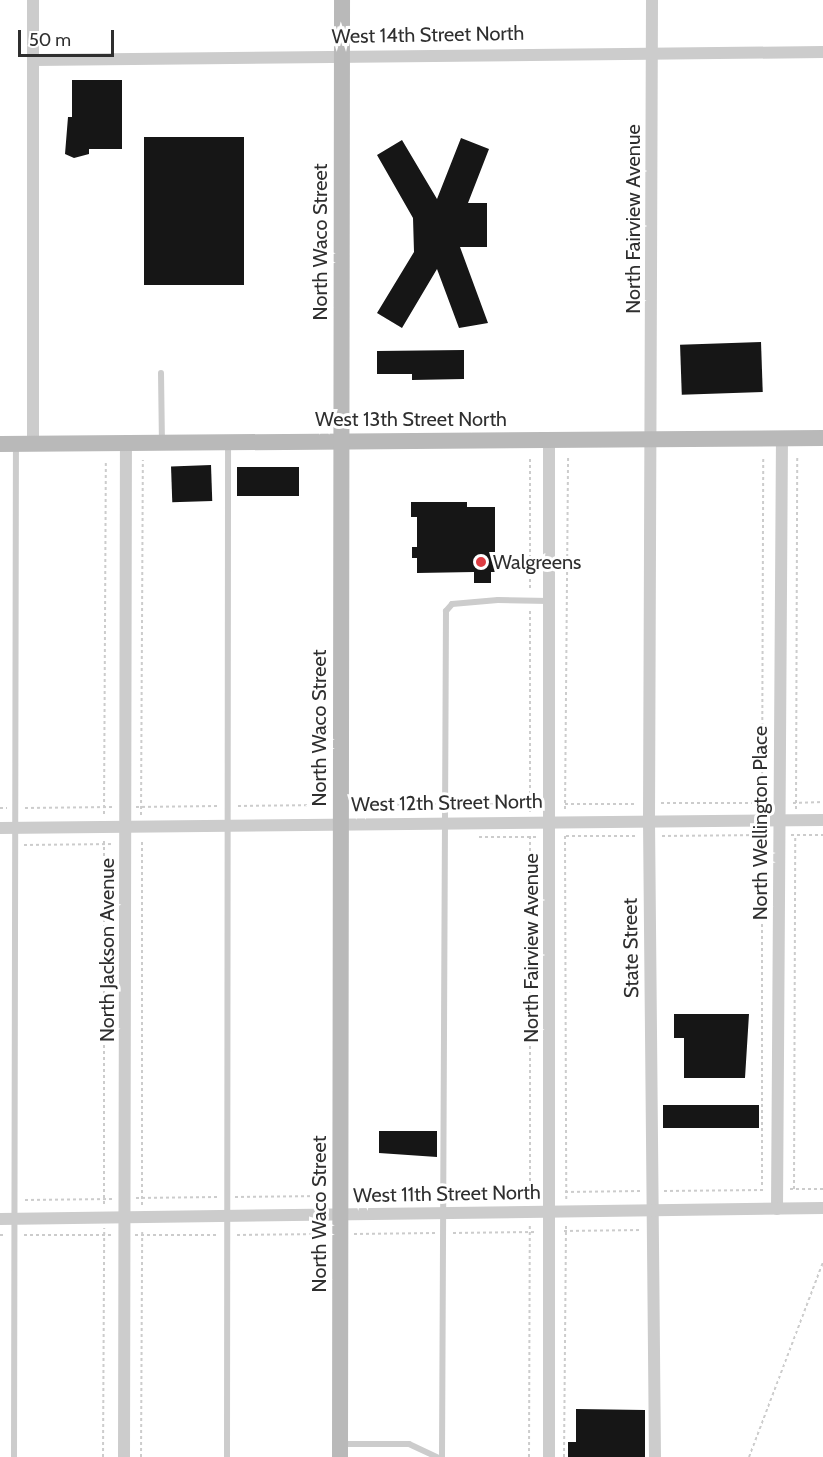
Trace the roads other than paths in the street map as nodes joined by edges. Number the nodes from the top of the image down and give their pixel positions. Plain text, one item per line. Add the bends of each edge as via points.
1 (33, 0) edge
2 (342, 0) edge
3 (652, 0) edge
4 (823, 52) edge
5 (652, 53) junction
6 (342, 56) junction
7 (34, 60) junction
8 (161, 373) dead end
9 (782, 438) junction
10 (823, 438) edge
11 (652, 439) junction
12 (549, 440) junction
13 (341, 441) junction
14 (228, 442) junction
15 (126, 443) junction
16 (162, 443) junction
17 (16, 444) edge
18 (549, 601) junction
19 (780, 820) junction
20 (823, 820) edge
21 (550, 821) junction
22 (649, 821) junction
23 (443, 823) junction
24 (340, 824) junction
25 (227, 825) junction
26 (127, 826) junction
27 (0, 828) edge
28 (15, 828) junction
29 (823, 1208) edge
30 (777, 1209) junction
31 (654, 1211) junction
32 (550, 1213) junction
33 (442, 1214) junction
34 (339, 1215) junction
35 (226, 1216) junction
36 (125, 1217) junction
37 (14, 1218) junction
38 (0, 1219) edge
39 (340, 1450) edge
40 (14, 1457) edge
41 (124, 1457) edge
42 (227, 1457) edge
43 (439, 1457) edge
44 (549, 1457) edge
45 (655, 1457) edge

1 - 7 street
2 - 6 street, North Waco Street
3 - 5 street, North Fairview Avenue
4 - 5 street, West 14th Street North
5 - 6 street, West 14th Street North
5 - 11 street, North Fairview Avenue
6 - 7 street, West 14th Street North
6 - 13 street, North Waco Street
7 - 17 street
8 - 16 lane
9 - 10 street, West 13th Street North
9 - 11 street, West 13th Street North
9 - 19 street, North Wellington Place
11 - 12 street, West 13th Street North
11 - 22 street, State Street
12 - 13 street, West 13th Street North
12 - 18 street, North Fairview Avenue
13 - 14 street, West 13th Street North
13 - 24 street, North Waco Street
14 - 16 street, West 13th Street North
14 - 25 lane
15 - 16 street, West 13th Street North
15 - 17 street, West 13th Street North
15 - 26 street, North Jackson Avenue
17 - 28 lane
18 - 21 street, North Fairview Avenue
18 - 23 lane via 452,604 446,610
19 - 20 street, West 12th Street North
19 - 22 street, West 12th Street North
19 - 30 street, North Wellington Place
21 - 22 street, West 12th Street North
21 - 23 street, West 12th Street North
21 - 32 street, North Fairview Avenue
22 - 31 street, State Street
23 - 24 street, West 12th Street North
23 - 33 lane
24 - 25 street, West 12th Street North
24 - 34 street, North Waco Street
25 - 26 street, West 12th Street North via 142,832
25 - 35 lane
26 - 28 street, West 12th Street North
26 - 36 street, North Jackson Avenue
27 - 28 street, West 12th Street North
28 - 37 lane
29 - 30 street, West 11th Street North
30 - 31 street, West 11th Street North
31 - 32 street, West 11th Street North
31 - 45 street, State Street
32 - 33 street, West 11th Street North
32 - 44 street, North Fairview Avenue
33 - 34 street, West 11th Street North
33 - 43 lane
34 - 35 street, West 11th Street North
34 - 39 street, North Waco Street
35 - 36 street, West 11th Street North
35 - 42 lane
36 - 37 street, West 11th Street North
36 - 41 street, North Jackson Avenue
37 - 38 street, West 11th Street North
37 - 40 lane
39 - 43 lane via 409,1444

